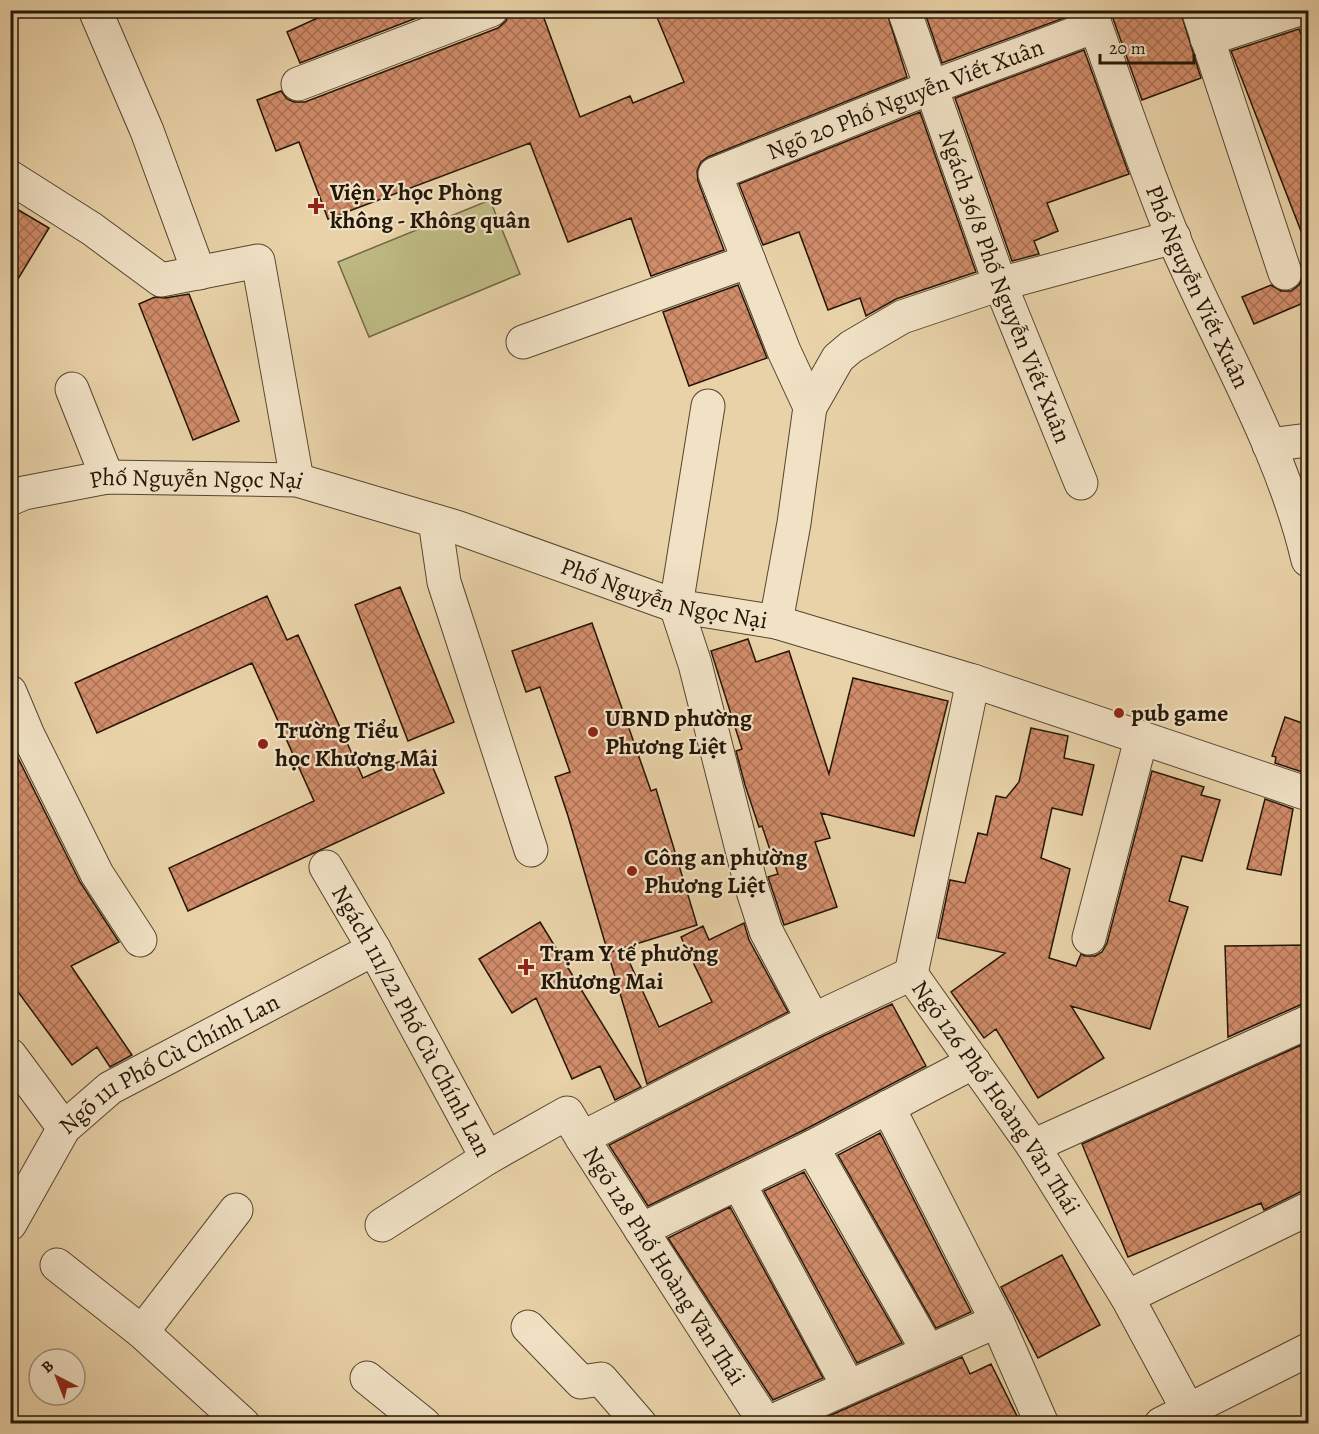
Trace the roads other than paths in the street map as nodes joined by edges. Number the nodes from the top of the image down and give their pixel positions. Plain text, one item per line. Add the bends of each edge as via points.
1 (95, 10) edge
2 (491, 10) edge
3 (904, 10) edge
4 (1296, 10) edge
5 (1093, 18) edge
6 (1202, 25) edge
7 (298, 84) dead end
8 (932, 87) junction
9 (10, 177) edge
10 (1174, 237) junction
11 (750, 261) junction
12 (199, 273) junction
13 (1285, 273) dead end
14 (1000, 284) junction
15 (523, 342) dead end
16 (72, 389) dead end
17 (708, 406) dead end
18 (810, 407) junction
19 (1308, 440) edge
20 (1269, 445) junction
21 (107, 477) junction
22 (297, 480) junction
23 (1081, 483) dead end
24 (10, 499) edge
25 (435, 521) junction
26 (1308, 560) edge
27 (676, 606) junction
28 (776, 622) junction
29 (973, 681) junction
30 (10, 692) edge
31 (1141, 739) junction
32 (19, 742) edge
33 (1308, 794) edge
34 (531, 850) dead end
35 (326, 867) dead end
36 (1089, 938) dead end
37 (140, 940) dead end
38 (374, 949) junction
39 (911, 974) junction
40 (813, 1020) junction
41 (1308, 1022) edge
42 (10, 1055) edge
43 (974, 1062) junction
44 (888, 1107) junction
45 (575, 1126) junction
46 (64, 1128) junction
47 (1032, 1146) junction
48 (812, 1147) junction
49 (487, 1158) junction
50 (739, 1184) junction
51 (1308, 1209) edge
52 (236, 1210) dead end
53 (10, 1224) edge
54 (382, 1225) dead end
55 (641, 1230) junction
56 (57, 1265) dead end
57 (1127, 1297) junction
58 (997, 1321) junction
59 (528, 1327) dead end
60 (141, 1332) junction
61 (1308, 1350) edge
62 (928, 1352) junction
63 (367, 1378) dead end
64 (848, 1386) junction
65 (1174, 1417) edge
66 (243, 1424) edge
67 (424, 1424) edge
68 (640, 1424) edge
69 (766, 1424) edge
70 (1042, 1424) edge

1 - 12 street via 147,131
2 - 7 street
3 - 8 street, Ngách 36/8 Phố Nguyễn Viết Xuân
4 - 6 street
5 - 8 street, Ngõ 20 Phố Nguyễn Viết Xuân
5 - 10 street, Phố Nguyễn Viết Xuân
6 - 13 street
8 - 11 street, Ngõ 20 Phố Nguyễn Viết Xuân via 715,174
8 - 14 street, Ngách 36/8 Phố Nguyễn Viết Xuân
9 - 12 street via 92,229 161,280
10 - 14 street
10 - 20 street, Phố Nguyễn Viết Xuân
11 - 15 street
11 - 18 street
12 - 22 street via 258,261
14 - 18 street via 902,317 851,347 838,358
14 - 23 street, Ngách 36/8 Phố Nguyễn Viết Xuân
16 - 21 street
17 - 27 street
18 - 28 street
19 - 20 street
20 - 26 street, Phố Nguyễn Viết Xuân
21 - 22 street, Phố Nguyễn Ngọc Nại
21 - 24 street, Phố Nguyễn Ngọc Nại
22 - 25 street, Phố Nguyễn Ngọc Nại
25 - 27 street, Phố Nguyễn Ngọc Nại
25 - 34 street via 444,582
27 - 28 street, Phố Nguyễn Ngọc Nại
27 - 40 street via 766,931
28 - 29 street, Phố Nguyễn Ngọc Nại
29 - 31 street, Phố Nguyễn Ngọc Nại
29 - 39 street
30 - 32 street
31 - 33 street, Phố Nguyễn Ngọc Nại
31 - 36 street
32 - 37 street
35 - 38 street, Ngách 111/22 Phố Cù Chính Lan
38 - 46 street, Ngõ 111 Phố Cù Chính Lan via 110,1088
38 - 49 street, Ngách 111/22 Phố Cù Chính Lan
39 - 40 street, Ngõ 126 Phố Hoàng Văn Thái
39 - 43 street, Ngõ 126 Phố Hoàng Văn Thái
40 - 45 street, Ngõ 126 Phố Hoàng Văn Thái
41 - 47 street
42 - 46 street
43 - 44 street
43 - 47 street, Ngõ 126 Phố Hoàng Văn Thái
44 - 48 street
44 - 58 street
45 - 49 street, Ngách 111/22 Phố Cù Chính Lan
45 - 55 street, Ngõ 128 Phố Hoàng Văn Thái
46 - 53 street, Ngõ 111 Phố Cù Chính Lan
47 - 57 street, Ngõ 126 Phố Hoàng Văn Thái
48 - 50 street
48 - 62 street
49 - 54 street
50 - 55 street
50 - 64 street
51 - 57 street
52 - 60 street
55 - 69 street, Ngõ 128 Phố Hoàng Văn Thái
56 - 60 street
57 - 65 street, Ngõ 126 Phố Hoàng Văn Thái
58 - 62 street, Ngõ 128 Phố Hoàng Văn Thái
58 - 70 street
59 - 68 street via 581,1382 601,1379
60 - 66 street
61 - 65 street
62 - 64 street, Ngõ 128 Phố Hoàng Văn Thái
63 - 67 street
64 - 69 street, Ngõ 128 Phố Hoàng Văn Thái

